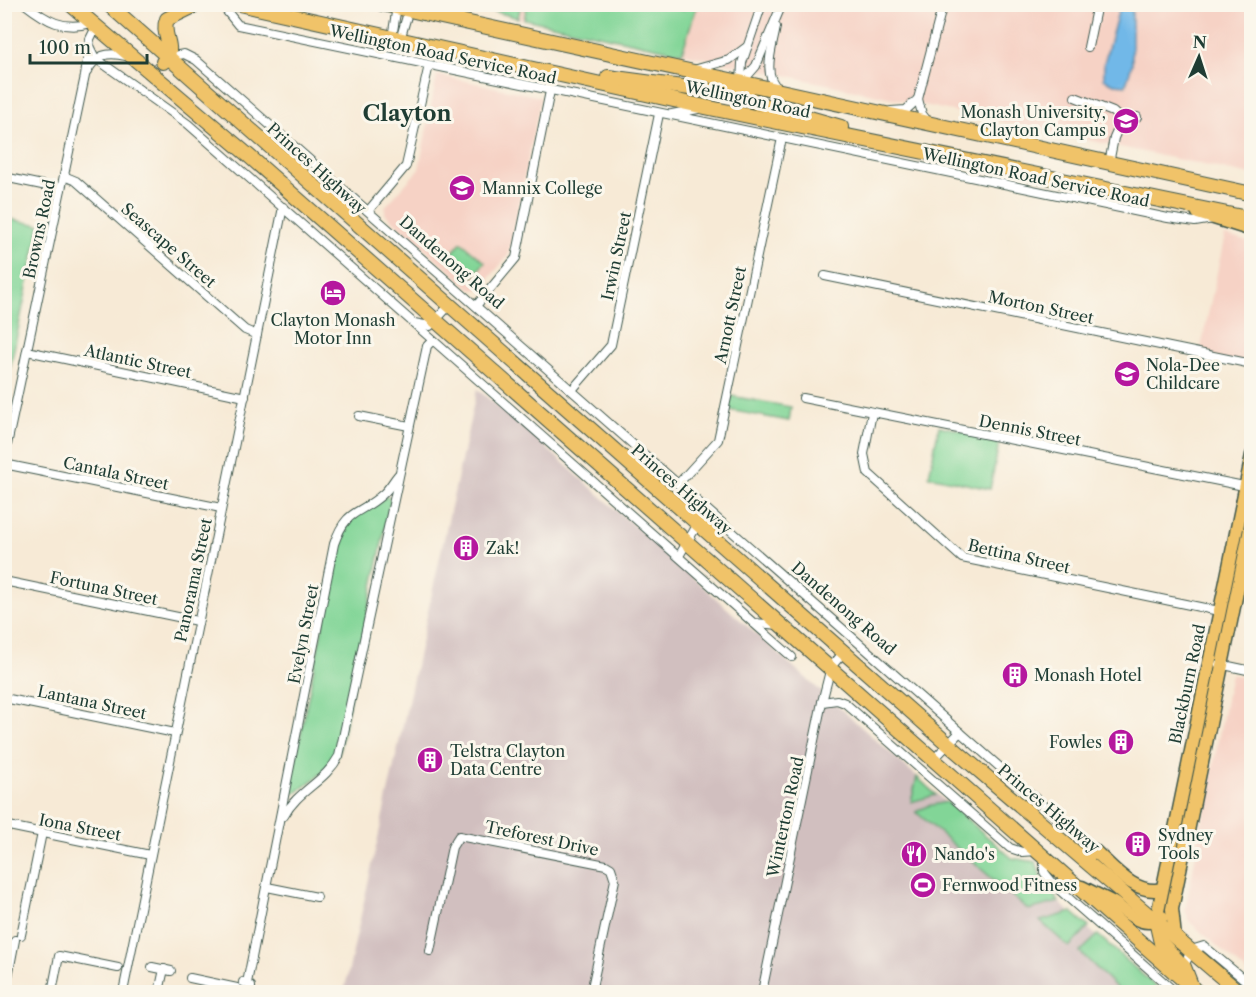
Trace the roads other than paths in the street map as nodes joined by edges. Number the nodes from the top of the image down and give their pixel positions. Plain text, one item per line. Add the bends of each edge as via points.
1 (25, 4) edge
2 (108, 4) edge
3 (198, 4) edge
4 (222, 4) edge
5 (238, 4) edge
6 (382, 4) edge
7 (782, 4) edge
8 (943, 4) edge
9 (1097, 4) edge
10 (762, 5) edge
11 (68, 6) edge
12 (403, 7) edge
13 (433, 10) edge
14 (778, 14) junction
15 (93, 25) junction
16 (396, 39) junction
17 (89, 46) junction
18 (748, 46) junction
19 (1088, 47) dead end
20 (134, 57) junction
21 (168, 57) junction
22 (96, 59) junction
23 (429, 65) junction
24 (687, 71) junction
25 (153, 73) junction
26 (559, 73) junction
27 (85, 76) junction
28 (741, 83) junction
29 (550, 91) junction
30 (782, 92) junction
31 (1075, 97) dead end
32 (918, 99) junction
33 (705, 107) junction
34 (879, 112) junction
35 (663, 114) junction
36 (1137, 117) dead end
37 (1122, 120) junction
38 (931, 124) junction
39 (839, 135) junction
40 (782, 138) junction
41 (853, 153) junction
42 (933, 153) junction
43 (249, 156) junction
44 (1109, 163) junction
45 (64, 176) junction
46 (4, 177) edge
47 (254, 181) junction
48 (61, 189) junction
49 (1246, 190) edge
50 (283, 207) junction
51 (369, 210) junction
52 (1227, 218) junction
53 (1251, 219) edge
54 (1251, 230) edge
55 (825, 276) dead end
56 (449, 306) junction
57 (476, 306) junction
58 (410, 321) junction
59 (437, 321) junction
60 (257, 335) junction
61 (432, 341) junction
62 (27, 351) junction
63 (1251, 364) edge
64 (472, 375) junction
65 (499, 376) junction
66 (572, 390) junction
67 (244, 397) junction
68 (803, 398) dead end
69 (872, 413) junction
70 (359, 416) dead end
71 (409, 426) junction
72 (1251, 455) edge
73 (4, 459) edge
74 (4, 464) edge
75 (398, 475) junction
76 (678, 484) junction
77 (1249, 487) edge
78 (221, 508) junction
79 (706, 510) junction
80 (1251, 519) edge
81 (698, 524) junction
82 (688, 541) junction
83 (679, 556) junction
84 (4, 581) edge
85 (1219, 611) junction
86 (197, 621) junction
87 (754, 623) junction
88 (782, 626) junction
89 (844, 652) junction
90 (792, 657) dead end
91 (1209, 662) junction
92 (1222, 664) junction
93 (831, 668) junction
94 (1251, 670) edge
95 (4, 698) edge
96 (822, 702) junction
97 (960, 732) junction
98 (175, 733) junction
99 (915, 743) junction
100 (948, 744) junction
101 (934, 759) junction
102 (918, 765) junction
103 (979, 799) junction
104 (4, 825) edge
105 (280, 826) junction
106 (985, 826) junction
107 (42, 833) junction
108 (1041, 853) junction
109 (150, 855) junction
110 (1089, 855) junction
111 (1075, 883) junction
112 (267, 887) junction
113 (1162, 889) junction
114 (317, 897) dead end
115 (1172, 909) junction
116 (1156, 921) junction
117 (1175, 937) junction
118 (1191, 950) junction
119 (430, 951) dead end
120 (152, 967) dead end
121 (1184, 967) junction
122 (118, 968) dead end
123 (190, 978) dead end
124 (247, 982) junction
125 (1251, 986) edge
126 (237, 990) edge
127 (1194, 990) edge
128 (252, 992) edge
129 (6, 993) edge
130 (52, 993) edge
131 (123, 993) edge
132 (159, 993) edge
133 (591, 993) edge
134 (762, 993) edge
135 (1175, 993) edge
136 (1239, 993) edge

1 - 15 street via 58,25
2 - 21 highway, Princes Highway
3 - 21 highway via 173,14 165,22 171,45
4 - 23 street, Wellington Road Service Road via 238,25
5 - 16 highway, Wellington Road
6 - 12 highway, Wellington Road
7 - 14 street
8 - 32 street
9 - 19 street
10 - 18 street
11 - 15 highway
12 - 13 highway, Wellington Road
12 - 16 street
12 - 16 street
13 - 24 highway, Wellington Road
14 - 28 street via 756,66
14 - 30 street via 769,73 773,85
15 - 17 street, Browns Road
15 - 20 highway
16 - 26 highway, Wellington Road
17 - 22 street
17 - 27 street, Browns Road
18 - 24 street via 715,66
18 - 28 street
20 - 22 street via 110,54
20 - 25 highway
21 - 25 highway
21 - 51 street, Dandenong Road via 182,54 194,58
21 - 56 highway, Princes Highway
22 - 27 street, Browns Road
22 - 47 street via 174,113
23 - 29 street, Wellington Road Service Road
23 - 51 street via 406,166
24 - 28 highway, Wellington Road
25 - 43 highway
26 - 28 highway via 712,91
26 - 33 highway, Wellington Road
27 - 45 street, Browns Road
28 - 30 highway, Wellington Road
28 - 42 highway via 748,97 766,106
29 - 35 street, Wellington Road Service Road
29 - 57 street via 516,258
30 - 34 highway, Wellington Road
31 - 37 street via 1113,112
32 - 34 street via 906,110
32 - 38 street via 922,114
33 - 35 street, Wellington Road Service Road
33 - 39 highway, Wellington Road
34 - 38 highway, Wellington Road
35 - 40 street, Wellington Road Service Road
35 - 66 street, Irwin Street via 611,345
36 - 37 street
37 - 44 street
38 - 44 highway, Wellington Road
39 - 41 street
39 - 42 highway, Wellington Road
40 - 41 street, Wellington Road Service Road
40 - 76 street, Arnott Street via 718,440
41 - 52 street, Wellington Road Service Road via 1176,219 1200,222
42 - 52 highway, Wellington Road via 1166,201
43 - 47 street
43 - 59 highway
44 - 49 highway, Wellington Road
45 - 48 street, Browns Road
45 - 60 street, Seascape Street via 76,181 245,330
46 - 48 street
47 - 50 street
48 - 62 street, Browns Road
49 - 52 highway
50 - 58 street
50 - 60 street, Panorama Street
51 - 57 street, Dandenong Road
52 - 53 highway, Wellington Road
52 - 54 main road
55 - 63 street, Morton Street
56 - 59 street
56 - 81 highway, Princes Highway
57 - 66 street, Dandenong Road
58 - 59 street via 428,326
58 - 61 street
59 - 65 highway
60 - 67 street, Panorama Street
61 - 64 street
61 - 71 street, Evelyn Street via 427,346
62 - 67 street, Atlantic Street
62 - 73 street, Browns Road
64 - 65 street
64 - 83 street
65 - 82 highway
66 - 76 street, Dandenong Road
67 - 78 street, Panorama Street
68 - 69 street, Dennis Street
69 - 77 street, Dennis Street
69 - 85 street, Bettina Street via 864,454 868,473 962,558
70 - 71 street
71 - 75 street, Evelyn Street
72 - 77 main road, Blackburn Road
74 - 78 street, Cantala Street
75 - 105 street, Evelyn Street via 339,756 317,784 292,801
75 - 105 street, Evelyn Street via 382,495 350,514 340,526
76 - 79 street, Dandenong Road
77 - 85 main road, Blackburn Road
78 - 86 street, Panorama Street
79 - 81 street
79 - 97 street, Dandenong Road
80 - 92 main road, Blackburn Road
81 - 82 street
81 - 89 highway, Princes Highway
82 - 83 street
82 - 88 highway
83 - 87 street
84 - 86 street, Fortuna Street
85 - 91 main road, Blackburn Road
86 - 98 street, Panorama Street
87 - 88 street
87 - 90 street
88 - 93 highway
89 - 93 street, Winterton Road
89 - 100 highway, Princes Highway
91 - 92 street
91 - 113 main road, Blackburn Road
92 - 94 street
92 - 115 main road, Blackburn Road
93 - 96 street, Winterton Road
93 - 99 highway
95 - 98 street, Lantana Street
96 - 102 street via 845,703
96 - 134 street, Winterton Road
97 - 100 street
97 - 110 street, Dandenong Road
98 - 109 street, Panorama Street
99 - 101 highway
99 - 102 street
100 - 101 street
100 - 110 highway, Princes Highway
101 - 103 highway
102 - 106 street
103 - 106 street
103 - 108 highway
104 - 107 street, Iona Street
105 - 112 street, Evelyn Street
106 - 108 street via 1013,850
107 - 109 street, Iona Street
107 - 129 street
108 - 111 highway
108 - 135 street via 1044,872 1056,887
109 - 131 street, Panorama Street
110 - 113 main road via 1137,887
110 - 116 highway, Princes Highway
111 - 116 main road via 1134,919
111 - 127 highway
112 - 114 street
112 - 124 street, Evelyn Street
113 - 116 main road, Blackburn Road
115 - 116 main road
115 - 117 main road, Blackburn Road
116 - 117 highway, Princes Highway
116 - 121 highway via 1161,943
117 - 118 highway, Princes Highway
118 - 121 street
118 - 125 street via 1199,946 1208,948
118 - 136 highway, Princes Highway
119 - 133 street, Treforest Drive via 452,847 459,836 606,865 615,880
120 - 132 street via 168,970
121 - 127 highway
122 - 130 street via 59,956
123 - 126 street
124 - 126 street
124 - 128 street

